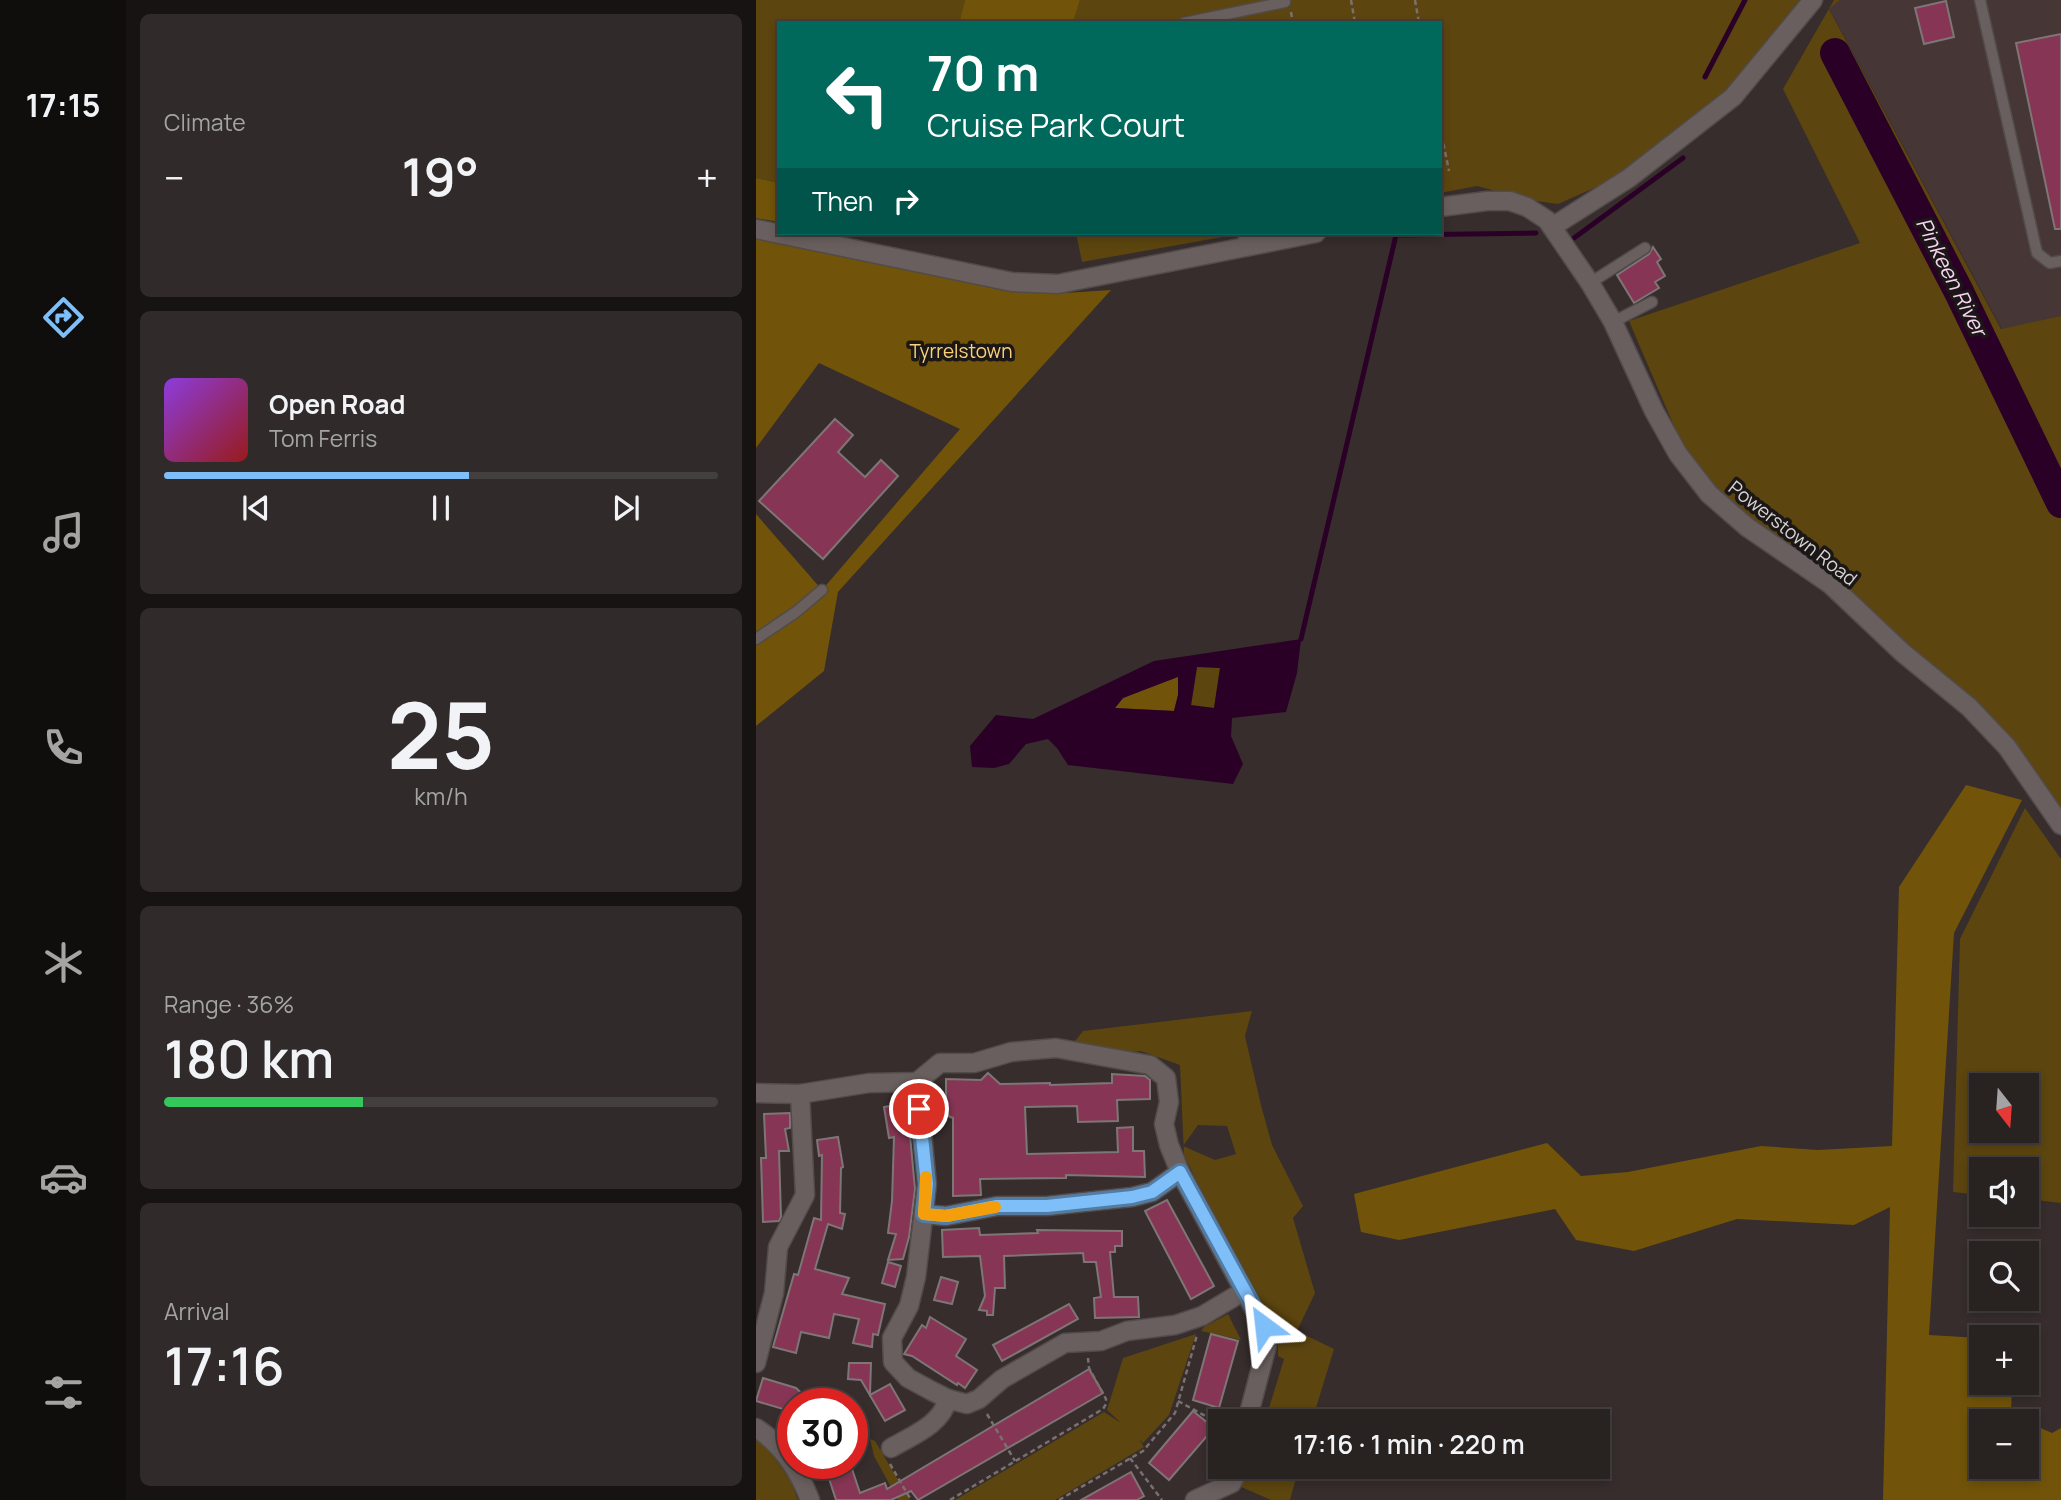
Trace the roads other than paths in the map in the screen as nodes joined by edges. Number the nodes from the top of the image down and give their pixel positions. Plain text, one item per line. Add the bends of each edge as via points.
1 (1813, 0) edge
2 (1980, 0) edge
3 (1285, 2) dead end
4 (1204, 21) edge
5 (1442, 207) edge
6 (1552, 227) junction
7 (756, 229) edge
8 (777, 233) edge
9 (785, 235) edge
10 (1295, 235) edge
11 (1244, 240) edge
12 (1644, 248) dead end
13 (2061, 261) edge
14 (1590, 283) junction
15 (1652, 302) dead end
16 (1614, 322) junction
17 (822, 590) dead end
18 (756, 639) edge
19 (2061, 825) edge
20 (917, 1082) junction
21 (756, 1093) edge
22 (800, 1094) junction
23 (1180, 1172) junction
24 (924, 1214) junction
25 (1244, 1291) junction
26 (756, 1363) edge
27 (948, 1399) junction
28 (1250, 1409) edge
29 (756, 1428) edge
30 (891, 1448) road end
31 (1234, 1479) edge
32 (810, 1500) edge
33 (1195, 1500) edge

1 - 6 street via 1733,97 1629,178
2 - 13 lane via 2037,253 2050,263
3 - 4 lane
5 - 6 street, Powerstown Road via 1510,201 1527,207
6 - 14 street, Powerstown Road
7 - 8 street
9 - 11 street via 1012,282 1058,284
10 - 11 street
12 - 14 lane
14 - 16 street, Powerstown Road
15 - 16 lane
16 - 19 street, Powerstown Road via 1654,411 1678,454 1709,494 1746,527 1830,584 1969,707 2007,747
17 - 18 lane
20 - 22 street via 869,1083
20 - 23 street via 940,1063 974,1063 1011,1052 1056,1048 1150,1065 1166,1078 1169,1102 1164,1124
20 - 24 street via 927,1184
21 - 22 street
22 - 26 street via 805,1195 778,1247 774,1293
23 - 24 street via 1152,1192 1132,1197 997,1206 946,1216
23 - 25 street
24 - 27 street via 909,1306 892,1338 893,1362 908,1378
25 - 27 street via 1202,1316 1175,1325 1127,1331 1101,1341 1065,1343 1002,1379 979,1399 967,1404
25 - 28 street via 1264,1326 1267,1345
27 - 30 street via 936,1421
29 - 32 street via 783,1451
31 - 33 street

